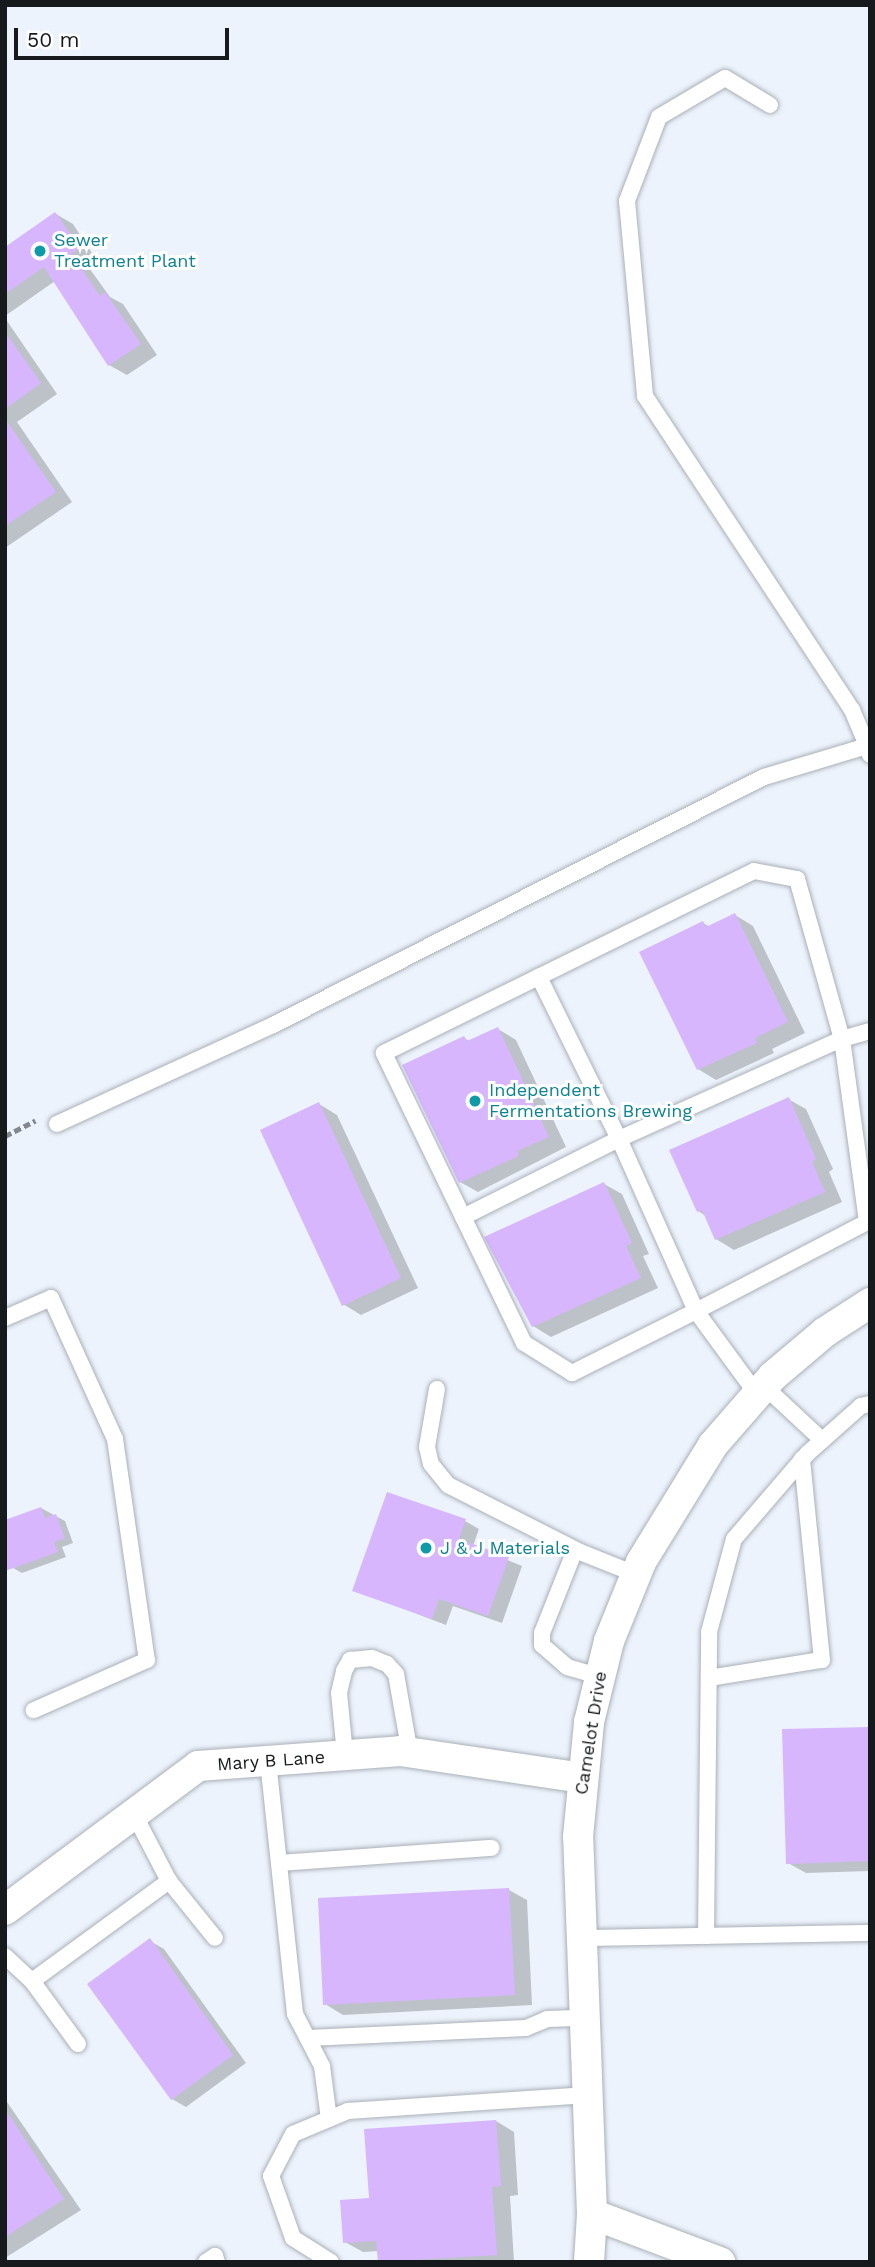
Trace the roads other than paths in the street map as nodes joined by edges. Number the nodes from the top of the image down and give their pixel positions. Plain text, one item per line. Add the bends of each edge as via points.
1 (770, 104) dead end
2 (868, 750) edge
3 (539, 977) junction
4 (870, 1031) edge
5 (842, 1039) junction
6 (57, 1124) dead end
7 (619, 1139) junction
8 (463, 1217) junction
9 (870, 1303) edge
10 (696, 1311) junction
11 (5, 1318) edge
12 (437, 1389) dead end
13 (760, 1389) junction
14 (870, 1404) edge
15 (822, 1440) junction
16 (802, 1459) junction
17 (575, 1550) junction
18 (635, 1574) junction
19 (599, 1676) junction
20 (709, 1678) junction
21 (34, 1710) dead end
22 (410, 1753) junction
23 (345, 1755) junction
24 (268, 1761) junction
25 (582, 1779) junction
26 (134, 1814) junction
27 (491, 1848) dead end
28 (280, 1863) junction
29 (169, 1881) junction
30 (5, 1910) edge
31 (870, 1933) edge
32 (706, 1936) junction
33 (582, 1937) junction
34 (215, 1938) dead end
35 (5, 1956) edge
36 (32, 1981) junction
37 (584, 2018) junction
38 (308, 2038) junction
39 (78, 2043) dead end
40 (587, 2095) junction
41 (329, 2119) junction
42 (592, 2214) junction
43 (206, 2262) edge
44 (217, 2262) edge
45 (331, 2262) edge
46 (589, 2262) edge
47 (720, 2262) edge

1 - 2 lane via 725,78 659,117 627,201 645,396 816,652 852,710
2 - 6 lane via 764,777 273,1025
3 - 5 lane via 754,871 797,879
3 - 7 lane
3 - 8 lane via 384,1054
4 - 5 lane
5 - 7 lane
5 - 10 lane via 867,1222
7 - 8 lane
7 - 10 lane
8 - 10 lane via 524,1343 572,1373
9 - 13 street, Camelot Drive via 802,1349
10 - 13 lane
11 - 21 lane via 51,1298 115,1439 147,1660
12 - 17 lane via 427,1447 431,1464 448,1485
13 - 15 lane
13 - 18 street, Camelot Drive via 692,1475
14 - 15 lane via 861,1406
15 - 16 lane
16 - 20 lane via 734,1539 709,1632
16 - 20 lane via 822,1660
17 - 18 lane
17 - 19 lane via 542,1633 542,1645 567,1667
18 - 19 street, Camelot Drive
19 - 25 street, Camelot Drive
20 - 32 lane
22 - 23 street, Mary B Lane
22 - 23 lane via 396,1674 372,1658 350,1660 344,1671 339,1693
22 - 25 street, Mary B Lane
23 - 24 street, Mary B Lane
24 - 26 street, Mary B Lane via 198,1766
24 - 28 lane
25 - 33 street, Camelot Drive via 578,1837
26 - 29 lane
26 - 30 street, Mary B Lane
27 - 28 lane
28 - 38 lane via 295,2014
29 - 34 lane
29 - 36 lane
31 - 32 lane
32 - 33 lane
33 - 37 street, Camelot Drive
35 - 36 lane
36 - 39 lane
37 - 38 lane via 547,2019 526,2028
37 - 40 street, Camelot Drive
38 - 41 lane via 322,2066
40 - 41 lane via 348,2111
40 - 42 street, Camelot Drive
41 - 45 lane via 293,2134 271,2176 293,2238
42 - 46 street, Camelot Drive
42 - 47 street
43 - 44 lane via 215,2256

